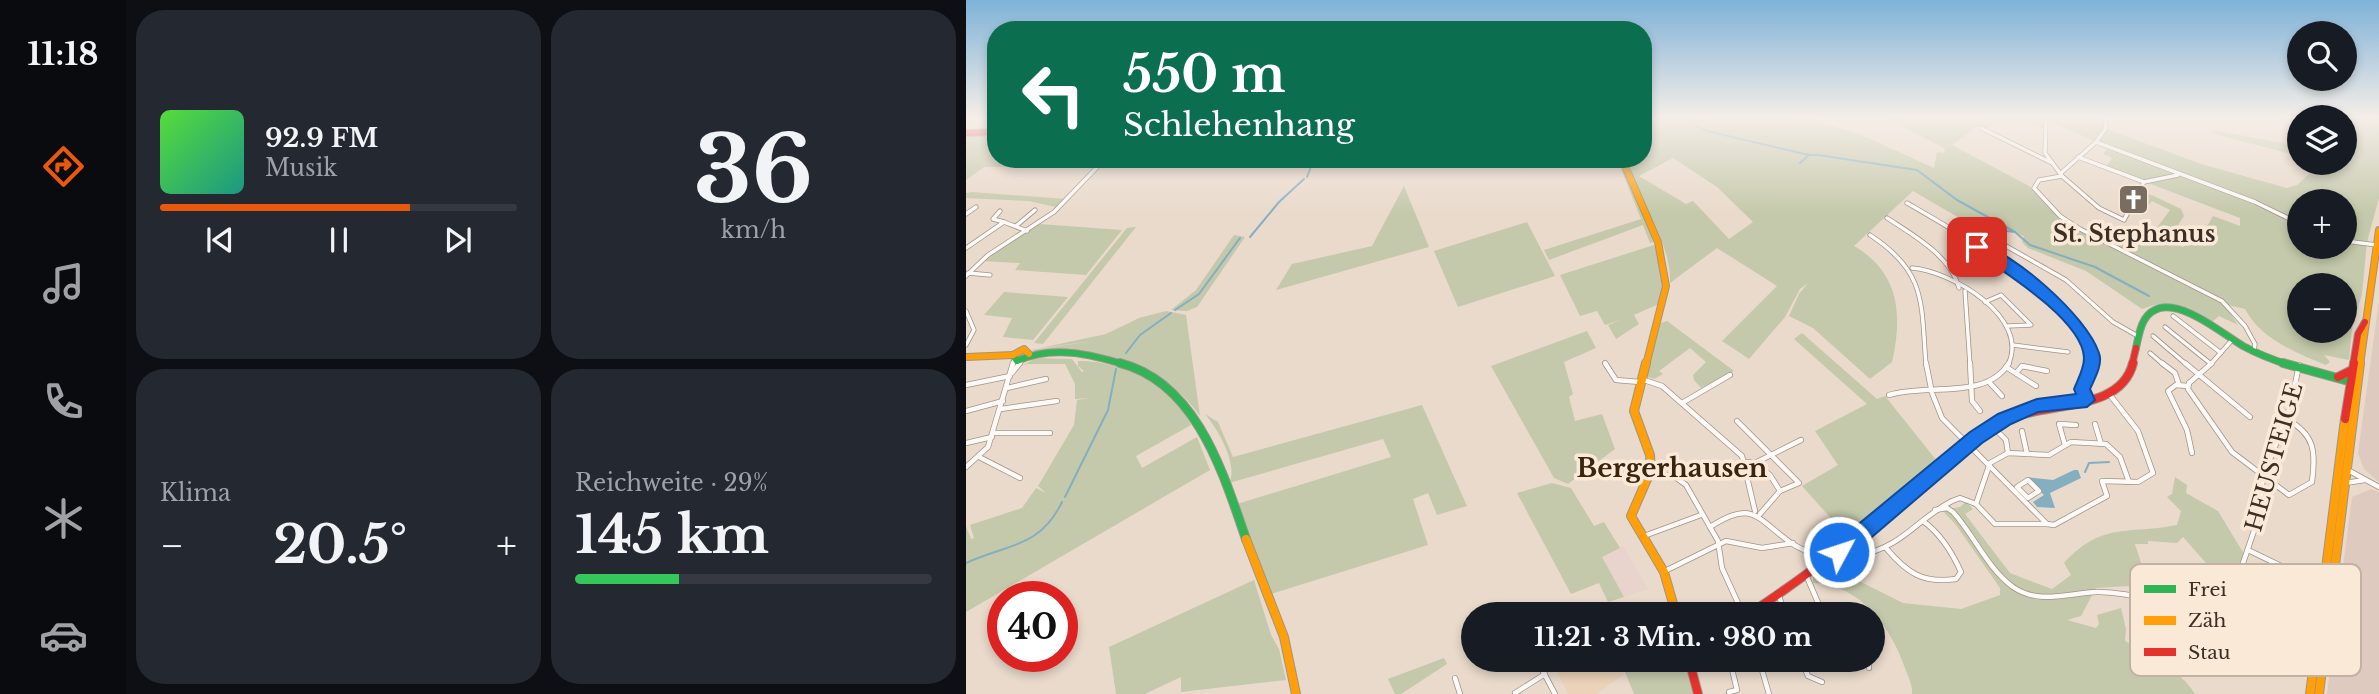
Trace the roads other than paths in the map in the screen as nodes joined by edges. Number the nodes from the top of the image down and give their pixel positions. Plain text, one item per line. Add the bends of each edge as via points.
1 (2023, 149) edge
2 (2047, 149) edge
3 (2087, 149) edge
4 (2115, 149) edge
5 (2078, 157) junction
6 (2054, 165) junction
7 (1096, 168) edge
8 (1626, 168) edge
9 (2066, 168) junction
10 (2180, 174) junction
11 (2061, 175) junction
12 (2144, 183) junction
13 (1907, 203) dead end
14 (976, 207) dead end
15 (1035, 210) dead end
16 (1000, 211) dead end
17 (966, 214) edge
18 (1887, 218) dead end
19 (2287, 218) edge
20 (1004, 222) junction
21 (1016, 226) junction
22 (2379, 230) edge
23 (1027, 231) junction
24 (1870, 235) dead end
25 (1999, 242) dead end
26 (2357, 242) edge
27 (2377, 245) junction
28 (966, 248) edge
29 (1912, 268) junction
30 (967, 275) edge
31 (990, 275) dead end
32 (1959, 288) junction
33 (1965, 291) junction
34 (1985, 302) junction
35 (966, 311) edge
36 (2173, 316) dead end
37 (2365, 322) junction
38 (2008, 326) junction
39 (2165, 327) dead end
40 (2136, 335) junction
41 (2153, 336) dead end
42 (2232, 340) junction
43 (966, 345) edge
44 (2013, 345) junction
45 (2068, 352) dead end
46 (2254, 352) junction
47 (2150, 353) dead end
48 (2221, 353) junction
49 (1020, 357) junction
50 (966, 358) edge
51 (1605, 363) dead end
52 (2211, 364) junction
53 (2299, 365) junction
54 (2006, 368) junction
55 (2352, 370) junction
56 (2047, 371) dead end
57 (2016, 373) junction
58 (2201, 374) junction
59 (1730, 375) dead end
60 (1010, 376) junction
61 (2338, 377) junction
62 (1046, 379) dead end
63 (1641, 381) junction
64 (1989, 382) junction
65 (2350, 382) junction
66 (966, 385) edge
67 (1970, 385) junction
68 (2179, 385) junction
69 (2359, 385) junction
70 (2036, 386) dead end
71 (2188, 386) junction
72 (1929, 387) junction
73 (1007, 388) junction
74 (1889, 395) dead end
75 (2110, 395) junction
76 (2002, 396) dead end
77 (2087, 400) junction
78 (1003, 401) junction
79 (1057, 401) dead end
80 (1682, 403) junction
81 (1001, 409) junction
82 (966, 411) edge
83 (1980, 411) dead end
84 (2250, 417) dead end
85 (2286, 419) junction
86 (1737, 421) dead end
87 (2095, 424) dead end
88 (2076, 425) dead end
89 (2022, 430) dead end
90 (1049, 433) dead end
91 (1999, 433) dead end
92 (993, 435) junction
93 (1801, 440) dead end
94 (966, 443) edge
95 (1968, 444) junction
96 (2101, 444) junction
97 (2065, 445) junction
98 (2008, 453) junction
99 (2192, 453) dead end
100 (1772, 454) junction
101 (2027, 454) junction
102 (979, 457) junction
103 (1746, 463) junction
104 (1755, 463) junction
105 (1990, 463) junction
106 (2338, 465) junction
107 (966, 467) edge
108 (2346, 469) junction
109 (1651, 471) junction
110 (1020, 478) dead end
111 (2263, 478) junction
112 (2368, 480) junction
113 (2129, 482) junction
114 (2343, 484) junction
115 (2379, 487) edge
116 (1780, 491) junction
117 (2028, 498) joint
118 (1976, 504) junction
119 (1935, 510) junction
120 (1758, 513) junction
121 (1701, 515) junction
122 (1923, 521) junction
123 (2047, 524) junction
124 (1710, 527) junction
125 (1642, 537) junction
126 (1793, 543) junction
127 (1718, 547) junction
128 (1844, 547) junction
129 (1886, 548) junction
130 (2248, 550) junction
131 (1826, 563) junction
132 (2243, 564) edge
133 (2277, 564) edge
134 (2325, 564) edge
135 (2334, 564) edge
136 (1664, 572) junction
137 (1807, 577) junction
138 (1779, 596) junction
139 (2130, 598) edge
140 (1673, 602) edge
141 (1738, 602) edge
142 (1769, 602) edge
143 (1781, 602) edge
144 (1818, 602) edge
145 (1692, 672) edge
146 (1733, 672) edge
147 (1763, 672) edge
148 (1806, 672) edge
149 (1545, 674) joint
150 (2312, 676) edge
151 (2321, 676) edge
152 (1455, 678) dead end
153 (1822, 682) dead end
154 (1729, 692) edge
155 (1515, 693) edge
156 (1296, 694) edge
157 (1460, 694) edge
158 (1555, 694) edge
159 (1698, 694) edge
160 (1769, 694) edge
161 (2310, 694) edge
162 (2319, 694) edge

1 - 6 street
2 - 6 street
3 - 5 street
4 - 10 street
5 - 9 street
5 - 12 street
6 - 9 street
6 - 11 street
7 - 23 street via 1054,212
8 - 63 main road via 1658,242 1665,274 1665,296
9 - 11 street
10 - 12 street
10 - 19 street
11 - 12 street via 2096,207 2122,220
11 - 46 street via 2033,186 2050,206 2080,229 2222,300 2252,338
13 - 77 street via 2035,284 2061,307 2092,352 2082,389
14 - 17 street
15 - 21 street
16 - 20 street via 993,219
18 - 32 street via 1952,271
20 - 21 street
20 - 28 street
21 - 23 street
22 - 27 main road
23 - 30 street via 988,255
24 - 29 street via 1895,250
25 - 40 street via 2066,280 2113,322
26 - 27 street
27 - 37 main road
29 - 32 street via 1924,269
29 - 72 street via 1922,296
30 - 31 street
32 - 33 street
33 - 34 street
33 - 67 street
34 - 38 street
34 - 38 street via 2000,295 2031,325
35 - 43 street via 974,330
36 - 48 street
37 - 55 main road via 2358,334
37 - 69 main road
38 - 44 street
39 - 52 street
40 - 42 main road via 2148,314 2173,307 2194,314
40 - 75 main road via 2135,372 2123,388
41 - 58 street
42 - 46 main road
42 - 48 street
44 - 45 street
44 - 54 street
46 - 53 main road
47 - 68 street via 2175,373
48 - 52 street
49 - 50 main road
49 - 60 street
49 - 60 street
49 - 156 main road via 1083,354 1124,362 1164,381 1186,402 1207,438 1280,626
51 - 63 street via 1616,380
52 - 58 street
53 - 61 main road
53 - 85 street, HEUSTEIGE
54 - 57 street
54 - 64 street
55 - 61 main road
55 - 65 main road
56 - 57 street via 2022,366
57 - 70 street
58 - 71 street
58 - 84 street
59 - 80 street
60 - 66 street
60 - 73 street
61 - 65 main road
62 - 73 street
63 - 80 street via 1658,383
63 - 109 main road via 1635,421
64 - 67 street
64 - 76 street
65 - 69 main road
65 - 106 main road
67 - 72 street
67 - 83 street via 1972,401
68 - 71 street
68 - 99 street via 2169,388 2168,395
69 - 108 main road
71 - 111 street via 2225,444
72 - 74 street
72 - 95 street via 1942,418
73 - 78 street
75 - 77 main road
75 - 113 street via 2129,414 2149,447 2153,473
77 - 95 main road via 2025,409
78 - 81 street
78 - 82 street
79 - 81 street
80 - 103 street
81 - 92 street
85 - 111 street, HEUSTEIGE
85 - 111 street via 2313,438 2312,482 2289,495
86 - 100 street
87 - 96 street
88 - 97 street via 2059,424
89 - 101 street
90 - 92 street
91 - 98 street via 2006,440
92 - 94 street
92 - 102 street
93 - 100 street
95 - 105 street
95 - 128 main road
96 - 97 street
96 - 113 street via 2120,457
97 - 101 street via 2049,455
98 - 101 street
98 - 105 street
100 - 104 street
100 - 116 street via 1799,484
102 - 107 street
102 - 110 street
103 - 104 street
103 - 120 street via 1748,490
104 - 116 street
105 - 118 street
105 - 123 street
106 - 108 street
106 - 134 main road
108 - 112 street
108 - 114 main road
109 - 121 street via 1683,481
109 - 125 main road via 1631,513
111 - 130 street, HEUSTEIGE
112 - 114 street
112 - 115 street
113 - 123 street via 2102,481 2107,496
114 - 135 main road
116 - 120 street via 1773,503
117 - 117 street via 2017,487 2028,480 2039,491
118 - 119 street via 1960,498
118 - 123 street via 1995,524
119 - 122 street
119 - 139 street, HEUSTEIGE via 1953,512 2015,589 2041,597 2107,592
120 - 124 street via 1735,511
120 - 126 street
121 - 124 street
121 - 125 street
122 - 129 street
122 - 129 street via 1937,531 1957,564 1961,572 1956,579 1913,578
124 - 127 street
125 - 136 main road
126 - 127 street via 1762,548 1726,541
126 - 131 street
127 - 136 street
127 - 141 street
128 - 129 street via 1858,556
128 - 131 main road
130 - 132 street, HEUSTEIGE
130 - 133 street, HEUSTEIGE
131 - 137 main road
136 - 140 main road
137 - 138 main road
137 - 144 street
138 - 142 main road
138 - 143 street
145 - 159 main road
146 - 154 street via 1737,690
147 - 160 street
148 - 153 street
149 - 155 street
149 - 158 street
150 - 161 main road
151 - 162 main road
152 - 157 street

